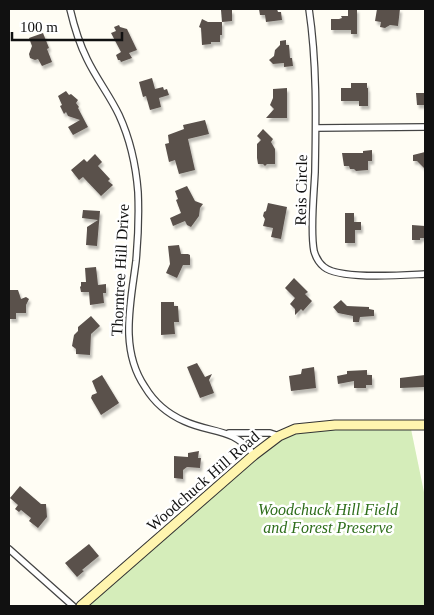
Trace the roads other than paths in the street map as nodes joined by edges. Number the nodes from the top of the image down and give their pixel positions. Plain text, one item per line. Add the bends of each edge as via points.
1 (70, 9) edge
2 (309, 9) edge
3 (425, 127) edge
4 (316, 128) junction
5 (425, 274) edge
6 (425, 425) edge
7 (226, 433) junction
8 (279, 436) junction
9 (254, 455) junction
10 (9, 550) edge
11 (73, 606) edge
12 (81, 606) edge

1 - 7 street, Thorntree Hill Drive via 87,59 118,114 133,158 138,206 128,324 130,347 138,374 152,396 170,413 186,422
2 - 4 street, Reis Circle via 314,44
3 - 4 street
4 - 5 street, Reis Circle via 314,252 318,261 329,270 346,274
6 - 8 street, Woodchuck Hill Road via 311,426
7 - 8 street, Thorntree Hill Drive via 254,432
7 - 9 street, Thorntree Hill Drive via 243,442
8 - 9 street, Woodchuck Hill Road
9 - 12 street, Woodchuck Hill Road
10 - 11 street

